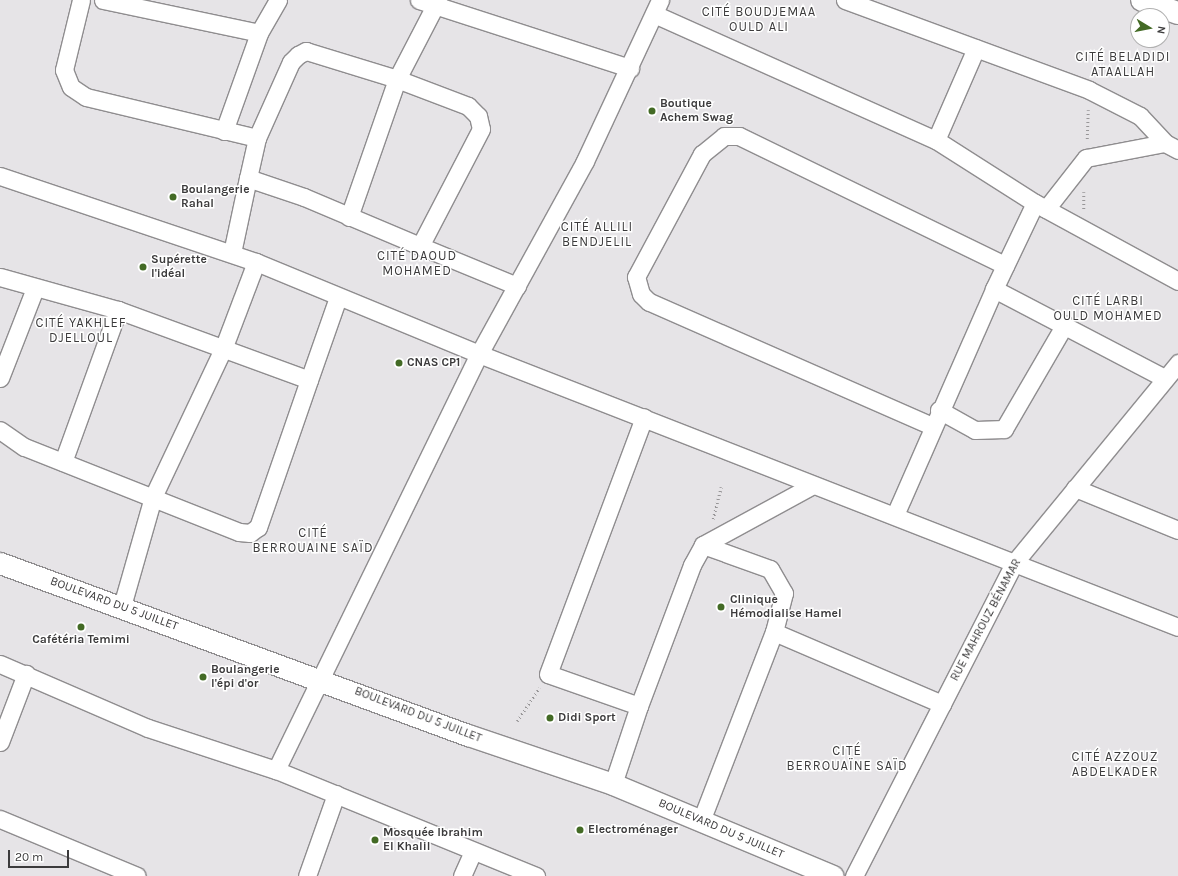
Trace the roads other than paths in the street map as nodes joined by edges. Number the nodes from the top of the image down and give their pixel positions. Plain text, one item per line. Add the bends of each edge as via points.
1 (82, 0) edge
2 (103, 0) edge
3 (278, 0) edge
4 (419, 0) edge
5 (845, 0) edge
6 (1142, 0) edge
7 (437, 2) edge
8 (657, 7) edge
9 (1178, 13) edge
10 (259, 33) junction
11 (976, 48) junction
12 (630, 68) junction
13 (398, 79) junction
14 (224, 131) junction
15 (257, 138) junction
16 (936, 140) junction
17 (1171, 146) edge
18 (0, 176) edge
19 (248, 178) junction
20 (1041, 206) junction
21 (349, 217) junction
22 (420, 246) junction
23 (232, 253) junction
24 (256, 262) junction
25 (1005, 265) junction
26 (0, 277) edge
27 (1178, 281) edge
28 (517, 286) junction
29 (35, 288) junction
30 (994, 289) junction
31 (338, 297) junction
32 (118, 310) junction
33 (1065, 324) junction
34 (223, 349) junction
35 (1178, 351) edge
36 (479, 354) junction
37 (1171, 370) edge
38 (0, 378) edge
39 (309, 380) junction
40 (939, 410) junction
41 (644, 417) junction
42 (932, 426) junction
43 (0, 430) edge
44 (63, 462) junction
45 (813, 485) junction
46 (1075, 488) junction
47 (153, 496) junction
48 (895, 515) junction
49 (1178, 530) edge
50 (705, 544) junction
51 (0, 563) edge
52 (1014, 563) junction
53 (122, 606) junction
54 (1178, 627) edge
55 (774, 632) junction
56 (0, 664) edge
57 (26, 674) junction
58 (320, 678) junction
59 (942, 704) junction
60 (639, 706) junction
61 (0, 742) edge
62 (276, 770) junction
63 (613, 784) junction
64 (336, 794) junction
65 (0, 819) edge
66 (701, 821) junction
67 (473, 851) junction
68 (137, 876) edge
69 (306, 876) edge
70 (462, 876) edge
71 (536, 876) edge
72 (833, 876) edge
73 (854, 876) edge

1 - 14 street via 64,70 70,87 86,97
2 - 10 street
3 - 10 street
4 - 7 street
5 - 11 street
6 - 9 main road
7 - 12 street
7 - 13 street
8 - 12 street
8 - 16 street
10 - 14 street
11 - 16 street
11 - 17 street via 1089,90 1140,116
12 - 28 street via 585,161
13 - 15 street via 306,52 298,55 291,62
13 - 21 street
13 - 22 street via 468,106 478,116 480,130
14 - 15 street
15 - 19 street
16 - 20 street
17 - 20 street via 1086,158
18 - 23 street
19 - 21 street
19 - 23 street
20 - 25 street
20 - 27 street
21 - 22 street
22 - 28 street
23 - 24 street
24 - 31 street
24 - 34 street
25 - 30 street
25 - 42 street via 739,136 724,136 702,154 636,277 641,294 649,302
26 - 29 street
28 - 36 street
29 - 32 street
29 - 38 street
30 - 33 street
30 - 40 street
31 - 36 street
31 - 39 street
32 - 34 street
32 - 44 street
33 - 37 street
33 - 40 street via 1004,429 975,430
34 - 39 street
34 - 47 street
35 - 37 street, RUE MAHROUZ BÉNAMAR
36 - 41 street
36 - 58 street
37 - 46 street, RUE MAHROUZ BÉNAMAR
39 - 47 street via 258,527 250,533 239,532
40 - 42 street
41 - 45 street
41 - 60 street via 548,674
42 - 48 street
43 - 44 street via 24,447
44 - 47 street
45 - 48 street
45 - 50 street
46 - 49 street
46 - 52 street, RUE MAHROUZ BÉNAMAR
47 - 53 street
48 - 52 street
50 - 55 street via 770,569 784,593
50 - 60 street via 692,566
51 - 53 street, BOULEVARD DU 5 JUILLET
52 - 54 street
52 - 59 street, RUE MAHROUZ BÉNAMAR
53 - 58 street, BOULEVARD DU 5 JUILLET
55 - 59 street
55 - 66 street
56 - 57 street
57 - 61 street
57 - 62 street via 148,728
58 - 62 street
58 - 63 street, BOULEVARD DU 5 JUILLET via 468,735
59 - 73 street, RUE MAHROUZ BÉNAMAR
60 - 63 street
62 - 64 street
63 - 66 street, BOULEVARD DU 5 JUILLET
64 - 67 street
64 - 69 street
65 - 68 street
66 - 72 street, BOULEVARD DU 5 JUILLET
67 - 70 street
67 - 71 street

